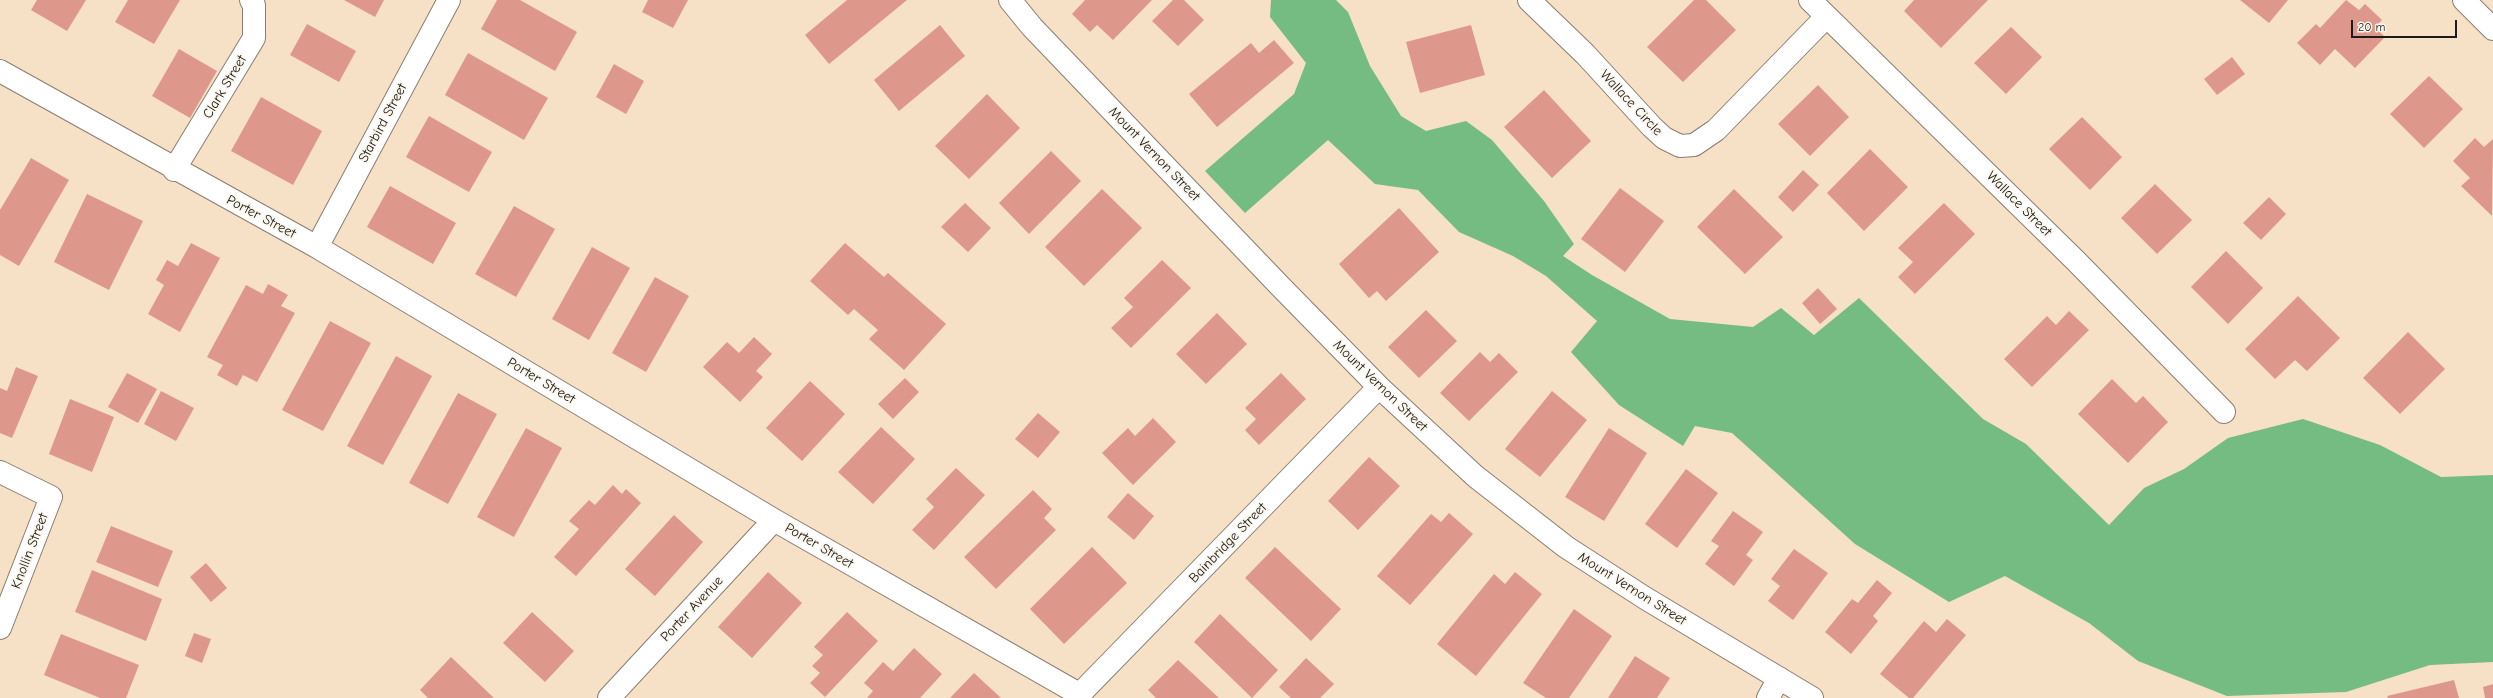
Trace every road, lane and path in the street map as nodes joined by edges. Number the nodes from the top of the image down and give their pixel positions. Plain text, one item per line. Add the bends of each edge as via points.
1 (251, 0) edge
2 (449, 0) edge
3 (1010, 0) edge
4 (1529, 0) edge
5 (1810, 0) edge
6 (2477, 5) edge
7 (1826, 17) junction
8 (2493, 29) edge
9 (0, 71) edge
10 (174, 170) junction
11 (317, 248) junction
12 (1379, 387) junction
13 (2224, 412) dead end
14 (0, 472) edge
15 (774, 520) junction
16 (0, 628) edge
17 (1778, 678) junction
18 (1078, 696) edge
19 (609, 698) edge
20 (1768, 698) edge
21 (1812, 698) edge

1 - 10 street, Clark Street via 254,5 254,38
2 - 11 street, Starbird Street
3 - 12 street, Mount Vernon Street via 1032,26
4 - 7 street, Wallace Circle via 1585,54 1652,127 1664,138 1680,146 1694,145 1716,130
5 - 7 street, Wallace Street
6 - 8 street
7 - 13 street, Wallace Street via 2076,261
9 - 10 street, Porter Street
10 - 11 street, Porter Street
11 - 15 street, Porter Street
12 - 17 street, Mount Vernon Street via 1474,476 1566,547
12 - 18 street, Bainbridge Street
14 - 16 street, Knollin Street via 51,497
15 - 18 street, Porter Street
15 - 19 street, Porter Avenue
17 - 20 street
17 - 21 street, Mount Vernon Street

